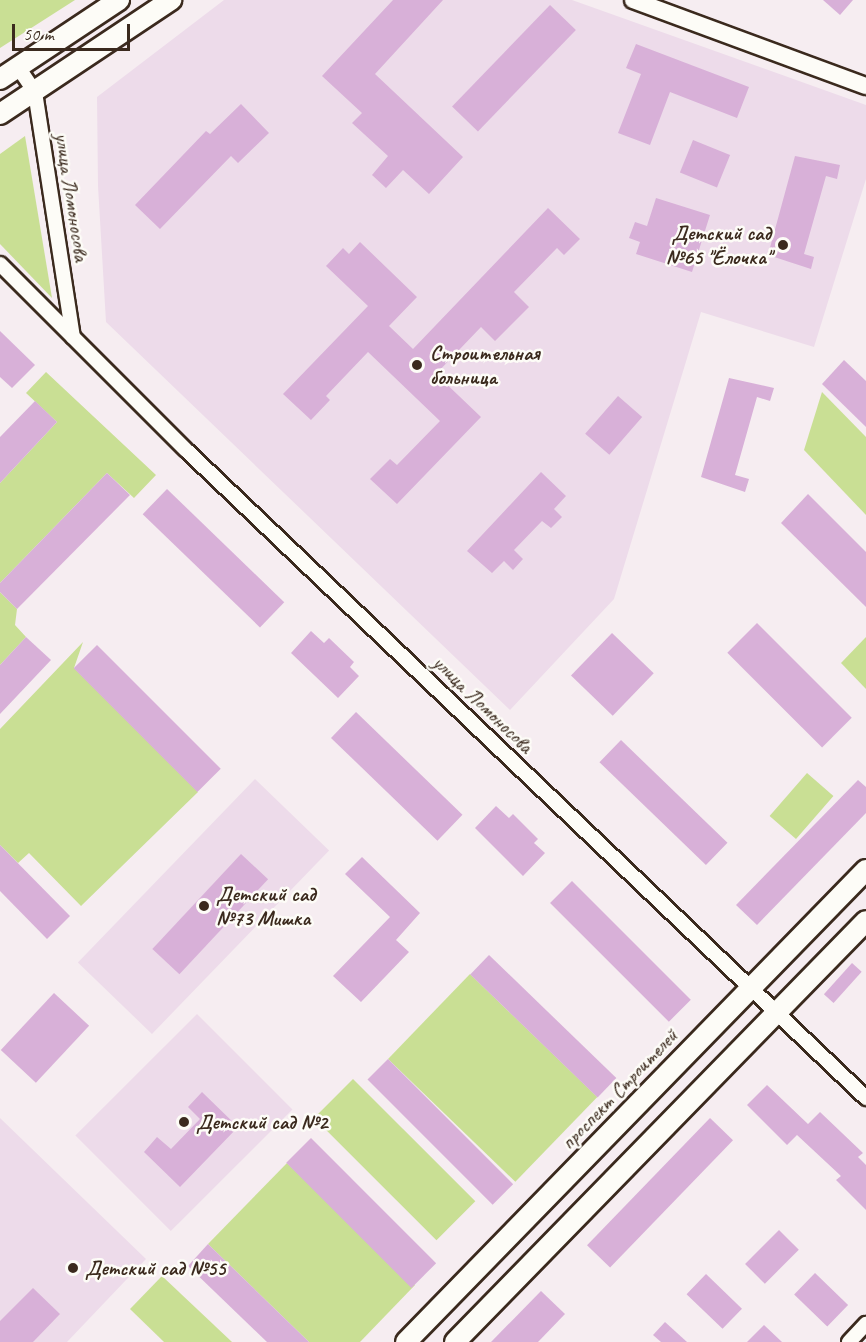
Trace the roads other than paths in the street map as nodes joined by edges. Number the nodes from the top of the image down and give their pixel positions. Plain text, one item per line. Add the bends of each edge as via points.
1 (118, 0) edge
2 (171, 0) edge
3 (633, 0) edge
4 (18, 67) junction
5 (0, 79) edge
6 (866, 86) edge
7 (35, 92) junction
8 (0, 114) edge
9 (0, 264) edge
10 (73, 338) junction
11 (866, 870) edge
12 (866, 921) edge
13 (751, 988) junction
14 (777, 1013) junction
15 (866, 1098) edge
16 (866, 1324) edge
17 (406, 1342) edge
18 (455, 1342) edge
19 (849, 1342) edge

1 - 4 main road
2 - 7 main road
3 - 6 street
4 - 5 main road
4 - 7 street, улица Ломоносова
7 - 8 main road
7 - 10 street, улица Ломоносова
9 - 10 street, улица Ломоносова
10 - 13 street, улица Ломоносова
11 - 13 main road, проспект Строителей
12 - 14 main road
13 - 14 street, улица Ломоносова
13 - 17 main road, проспект Строителей
14 - 15 street, улица Ломоносова
14 - 18 main road
16 - 19 street

